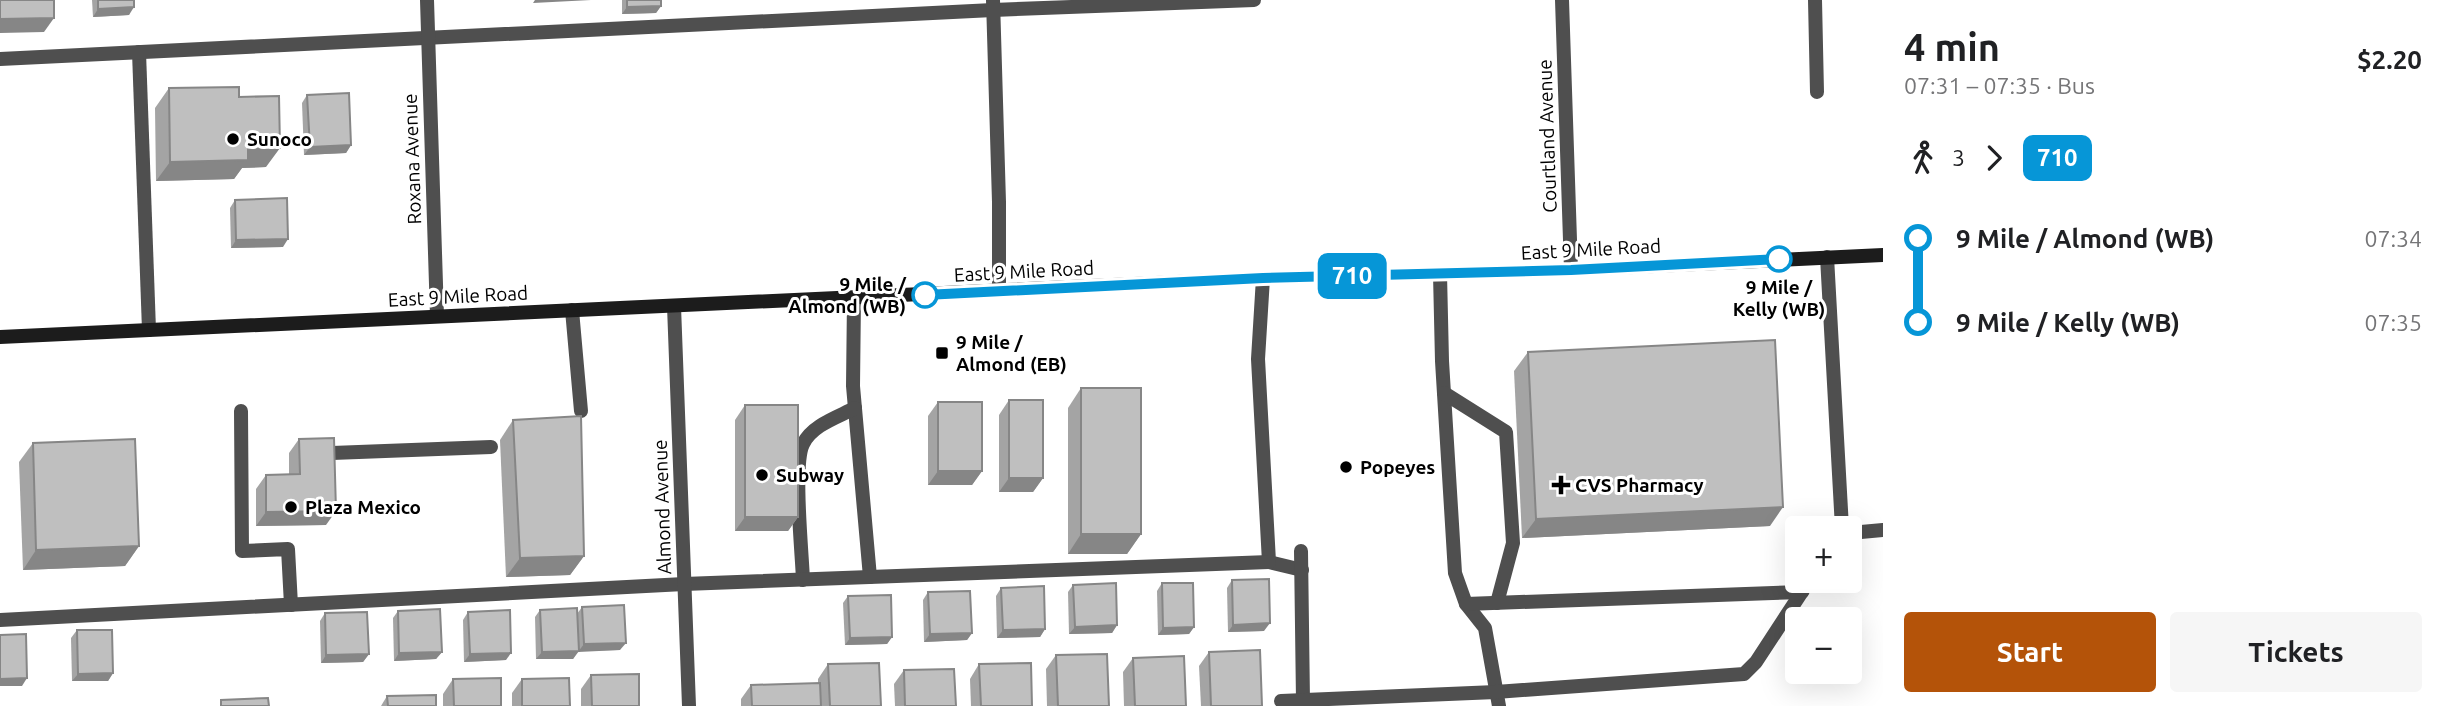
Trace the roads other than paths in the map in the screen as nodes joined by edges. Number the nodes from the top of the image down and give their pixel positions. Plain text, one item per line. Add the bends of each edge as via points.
1 (427, 0) edge
2 (1254, 0) edge
3 (1562, 0) edge
4 (1815, 0) edge
5 (993, 5) edge
6 (428, 39) junction
7 (139, 52) junction
8 (0, 59) edge
9 (1817, 92) dead end
10 (1883, 256) edge
11 (1827, 257) junction
12 (1571, 270) junction
13 (1440, 274) junction
14 (1263, 278) junction
15 (999, 292) junction
16 (854, 298) junction
17 (674, 306) junction
18 (572, 310) junction
19 (437, 316) junction
20 (149, 330) junction
21 (0, 337) edge
22 (1444, 393) junction
23 (855, 408) junction
24 (241, 411) dead end
25 (581, 411) dead end
26 (491, 447) dead end
27 (332, 453) edge
28 (1841, 516) edge
29 (1883, 530) edge
30 (1862, 532) edge
31 (1301, 551) dead end
32 (1269, 562) junction
33 (1302, 570) junction
34 (870, 577) junction
35 (803, 580) junction
36 (381, 583) dead end
37 (684, 584) junction
38 (1785, 588) edge
39 (1801, 593) edge
40 (382, 600) junction
41 (1497, 603) junction
42 (1466, 604) junction
43 (290, 605) junction
44 (0, 620) edge
45 (1497, 699) edge
46 (1281, 701) dead end
47 (1303, 701) junction
48 (689, 706) edge

1 - 6 street, Roxana Avenue
2 - 5 street
3 - 12 street, Courtland Avenue
4 - 9 street
5 - 6 street
5 - 15 street
6 - 7 street
6 - 19 street, Roxana Avenue
7 - 8 street
7 - 20 street
10 - 11 main road, East 9 Mile Road
11 - 12 main road, East 9 Mile Road
11 - 28 street
12 - 13 main road, East 9 Mile Road
13 - 14 main road, East 9 Mile Road
13 - 22 street
14 - 15 main road, East 9 Mile Road
14 - 32 street via 1258,359
15 - 16 main road, East 9 Mile Road
16 - 17 main road, East 9 Mile Road
16 - 23 street
17 - 18 main road, East 9 Mile Road
17 - 37 street, Almond Avenue
18 - 19 main road, East 9 Mile Road
18 - 25 street
19 - 20 main road, East 9 Mile Road
20 - 21 main road, East 9 Mile Road
22 - 41 street via 1506,432 1513,542
22 - 42 street via 1455,573
23 - 34 street
23 - 35 street via 817,428 803,444 799,466
24 - 43 street via 242,551 288,549
26 - 27 street
29 - 30 street
31 - 33 street
32 - 33 street
32 - 34 street
33 - 47 street
34 - 35 street
35 - 37 street
36 - 40 street
37 - 40 street via 588,582 449,589
37 - 48 street, Almond Avenue
38 - 41 street
39 - 45 street via 1744,674
40 - 43 street
41 - 42 street
42 - 45 street via 1485,628
43 - 44 street
45 - 47 street
46 - 47 street

